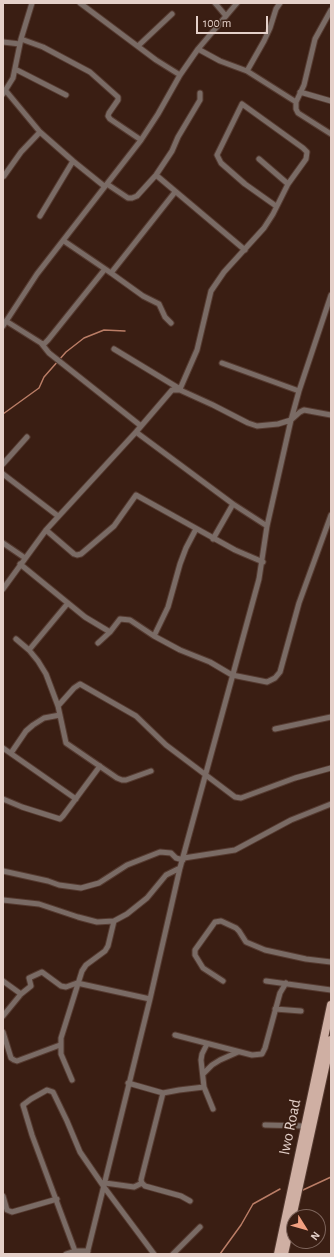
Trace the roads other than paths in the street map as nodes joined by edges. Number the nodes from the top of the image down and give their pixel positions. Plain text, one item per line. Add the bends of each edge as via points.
1 (32, 3) edge
2 (80, 3) edge
3 (215, 3) edge
4 (237, 3) edge
5 (278, 4) edge
6 (331, 10) edge
7 (172, 14) dead end
8 (226, 16) junction
9 (3, 42) edge
10 (21, 42) junction
11 (138, 46) junction
12 (198, 49) junction
13 (16, 69) junction
14 (247, 71) junction
15 (180, 75) junction
16 (300, 92) junction
17 (4, 93) edge
18 (200, 93) dead end
19 (66, 95) dead end
20 (296, 102) junction
21 (331, 102) edge
22 (40, 132) junction
23 (331, 134) edge
24 (141, 140) junction
25 (259, 159) dead end
26 (73, 161) junction
27 (156, 175) junction
28 (4, 176) dead end
29 (288, 184) junction
30 (105, 185) junction
31 (175, 192) junction
32 (276, 206) junction
33 (40, 216) dead end
34 (64, 241) junction
35 (245, 250) junction
36 (105, 269) junction
37 (111, 273) junction
38 (331, 295) edge
39 (6, 321) junction
40 (171, 323) dead end
41 (3, 326) edge
42 (41, 343) junction
43 (114, 349) dead end
44 (222, 363) dead end
45 (178, 389) junction
46 (299, 391) junction
47 (331, 415) edge
48 (291, 420) junction
49 (141, 426) junction
50 (136, 432) junction
51 (27, 437) dead end
52 (3, 464) edge
53 (3, 474) edge
54 (233, 504) junction
55 (331, 515) edge
56 (58, 516) junction
57 (267, 526) junction
58 (329, 527) edge
59 (196, 529) junction
60 (46, 530) junction
61 (214, 539) junction
62 (3, 543) edge
63 (25, 558) junction
64 (263, 562) junction
65 (20, 564) junction
66 (3, 588) edge
67 (68, 603) junction
68 (110, 632) junction
69 (154, 636) junction
70 (16, 639) dead end
71 (98, 643) dead end
72 (29, 650) junction
73 (232, 675) junction
74 (58, 706) junction
75 (60, 715) junction
76 (331, 717) edge
77 (275, 729) dead end
78 (3, 748) edge
79 (11, 754) junction
80 (100, 766) junction
81 (331, 768) edge
82 (151, 771) dead end
83 (206, 775) junction
84 (3, 799) edge
85 (76, 799) junction
86 (331, 804) edge
87 (184, 859) junction
88 (180, 868) junction
89 (3, 871) edge
90 (3, 900) edge
91 (114, 921) junction
92 (331, 962) edge
93 (3, 981) edge
94 (223, 981) dead end
95 (266, 981) dead end
96 (77, 983) junction
97 (286, 984) junction
98 (331, 990) edge
99 (20, 994) junction
100 (150, 999) junction
101 (331, 1005) edge
102 (275, 1009) junction
103 (301, 1011) dead end
104 (3, 1016) edge
105 (329, 1027) edge
106 (3, 1032) edge
107 (175, 1035) dead end
108 (331, 1040) edge
109 (207, 1044) junction
110 (60, 1045) junction
111 (238, 1052) junction
112 (204, 1074) junction
113 (72, 1080) dead end
114 (128, 1083) junction
115 (204, 1087) junction
116 (163, 1093) junction
117 (214, 1109) dead end
118 (265, 1125) dead end
119 (305, 1126) junction
120 (142, 1183) junction
121 (104, 1185) junction
122 (3, 1196) edge
123 (56, 1199) junction
124 (190, 1201) dead end
125 (200, 1227) dead end
126 (75, 1252) junction
127 (88, 1252) edge
128 (66, 1254) edge
129 (154, 1254) edge
130 (173, 1254) edge
131 (278, 1254) edge
132 (284, 1254) edge

1 - 10 street
2 - 11 street
3 - 8 street
4 - 8 street
5 - 14 street via 270,28
6 - 16 street via 315,39
7 - 11 street
8 - 12 street
9 - 10 street
10 - 13 street
10 - 24 street via 49,50 90,72 118,97 108,116
11 - 15 street
12 - 14 street
12 - 15 street
13 - 17 street
13 - 19 street
14 - 20 street
15 - 24 street
16 - 20 street
16 - 21 street
17 - 22 street
18 - 27 street via 200,100
20 - 23 street via 298,113
22 - 26 street
22 - 28 street via 21,152
24 - 30 street
25 - 29 street
26 - 30 street
26 - 33 street
27 - 30 street via 137,196 132,198
27 - 31 street
29 - 32 street
29 - 32 street via 306,159 307,152 242,104 217,155 221,163 245,184
30 - 34 street
31 - 35 street
31 - 37 street
32 - 35 street via 264,228
34 - 36 street
34 - 39 street via 37,274
35 - 45 street via 224,272 211,291 197,350
36 - 37 street
36 - 42 street via 48,340 44,344
37 - 40 street via 159,304 162,314
38 - 46 street
39 - 41 street
39 - 42 street
42 - 49 street via 49,353
43 - 45 street
44 - 46 street
45 - 48 street via 248,424 258,426
45 - 49 street via 171,392
46 - 48 street
47 - 48 street via 304,410
48 - 57 street
49 - 50 street
50 - 54 street
50 - 56 street
51 - 52 street
53 - 56 street
54 - 57 street
54 - 61 street
55 - 58 street
56 - 60 street
57 - 64 street
58 - 73 street via 316,554 299,603 280,672 267,682
59 - 60 street via 136,495 114,526 81,554 74,554
59 - 61 street
59 - 69 street via 180,564 168,607
60 - 63 street
61 - 64 street
62 - 63 street
63 - 65 street
64 - 73 street
65 - 66 street
65 - 67 street
67 - 68 street
67 - 72 street
68 - 69 street via 120,619 125,619
68 - 71 street
69 - 73 street
70 - 72 street
72 - 74 street via 46,674
73 - 83 street
74 - 75 street
74 - 83 street via 80,684 136,716 166,745
75 - 79 street via 44,718 33,724
75 - 80 street via 66,743
76 - 77 street
78 - 79 street
79 - 85 street
80 - 82 street via 122,780
80 - 85 street
81 - 83 street via 241,798 235,797
83 - 87 street
84 - 85 street via 60,819
86 - 87 street via 291,820 235,850
87 - 88 street
87 - 89 street via 176,858 171,853 160,852 127,865 99,883 81,888
88 - 91 street via 166,875 147,898
88 - 100 street
90 - 91 street via 39,904 97,922
91 - 96 street via 105,952 86,965
92 - 94 street via 265,950 246,942 236,928 221,921 215,922 195,950 195,955 202,968
93 - 99 street
95 - 97 street
96 - 99 street via 61,986 44,973 39,973 29,978 31,986
96 - 100 street
96 - 110 street
97 - 98 street
97 - 102 street
99 - 104 street
100 - 114 street
101 - 105 main road, Iwo Road
102 - 103 street
102 - 111 street via 262,1054 252,1056
105 - 119 main road, Iwo Road
106 - 110 street via 11,1058 17,1061
107 - 109 street
108 - 132 main road, Iwo Road
109 - 111 street
109 - 112 street via 201,1060
110 - 113 street
111 - 112 street via 212,1065
112 - 115 street
114 - 116 street
114 - 121 street
115 - 116 street
115 - 117 street
116 - 120 street
118 - 119 street
119 - 131 main road, Iwo Road
120 - 121 street via 134,1187
120 - 124 street
121 - 123 street via 80,1152 53,1092 47,1090 23,1106
121 - 127 street
121 - 129 street
122 - 123 street via 7,1210 12,1212
123 - 126 street
125 - 130 street
126 - 127 street
126 - 128 street

